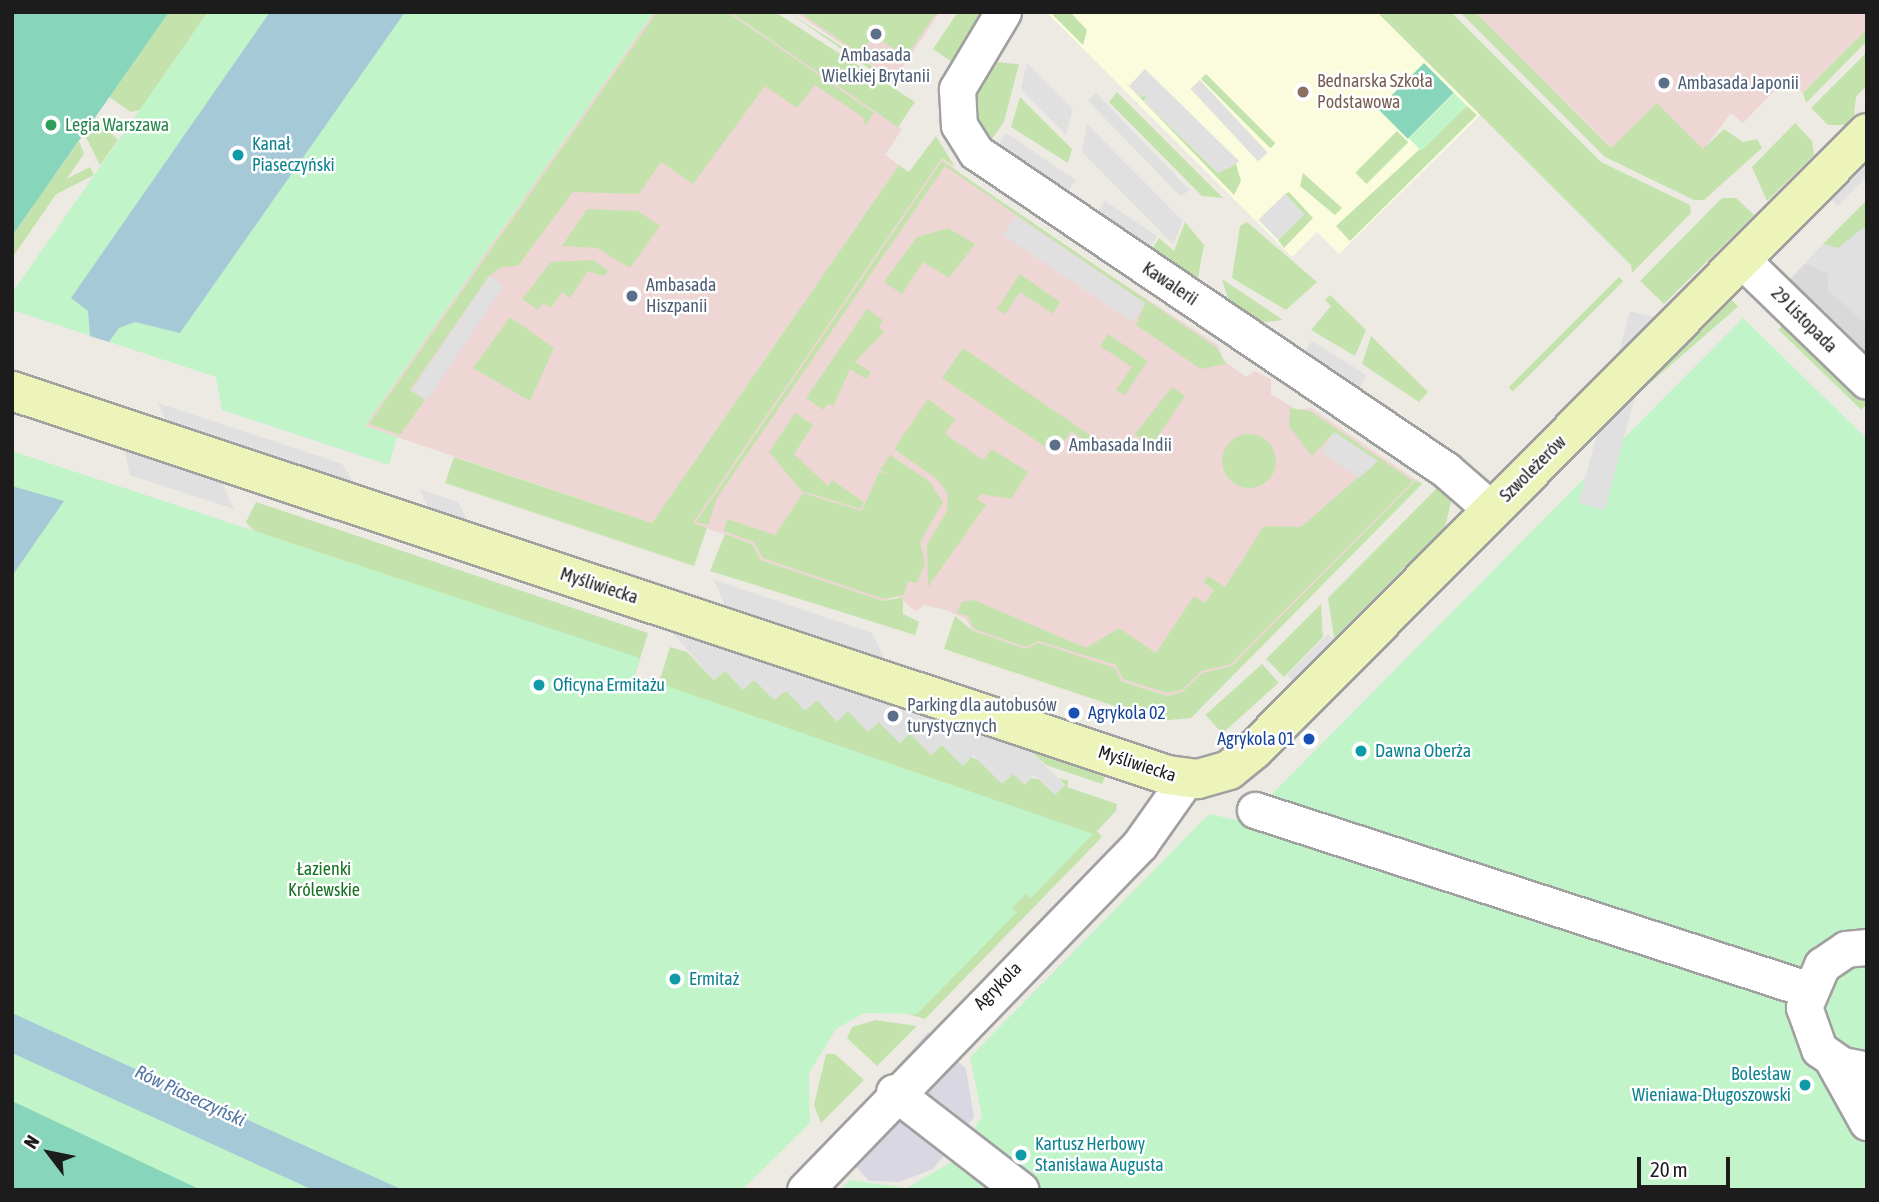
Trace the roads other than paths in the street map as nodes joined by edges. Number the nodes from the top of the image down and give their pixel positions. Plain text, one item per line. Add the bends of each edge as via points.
1 (1003, 12) edge
2 (1867, 133) edge
3 (1741, 259) junction
4 (1867, 381) edge
5 (12, 391) edge
6 (1492, 510) junction
7 (1186, 779) junction
8 (1255, 810) dead end
9 (1867, 947) edge
10 (1807, 989) junction
11 (1833, 1061) junction
12 (1867, 1070) edge
13 (894, 1092) junction
14 (1867, 1122) edge
15 (806, 1190) edge
16 (1021, 1190) edge

1 - 6 street, Kawalerii via 957,89 959,125 976,152 1446,470
2 - 3 street, Szwoleżerów
3 - 4 street, 29 Listopada
3 - 6 street, Szwoleżerów
5 - 7 street, Myśliwiecka
6 - 7 street, Szwoleżerów via 1241,762
7 - 13 street, Agrykola via 1160,819
8 - 10 street
9 - 10 street via 1829,958
10 - 11 street via 1806,1025
11 - 12 street
11 - 14 street
13 - 15 street, Agrykola
13 - 16 street

